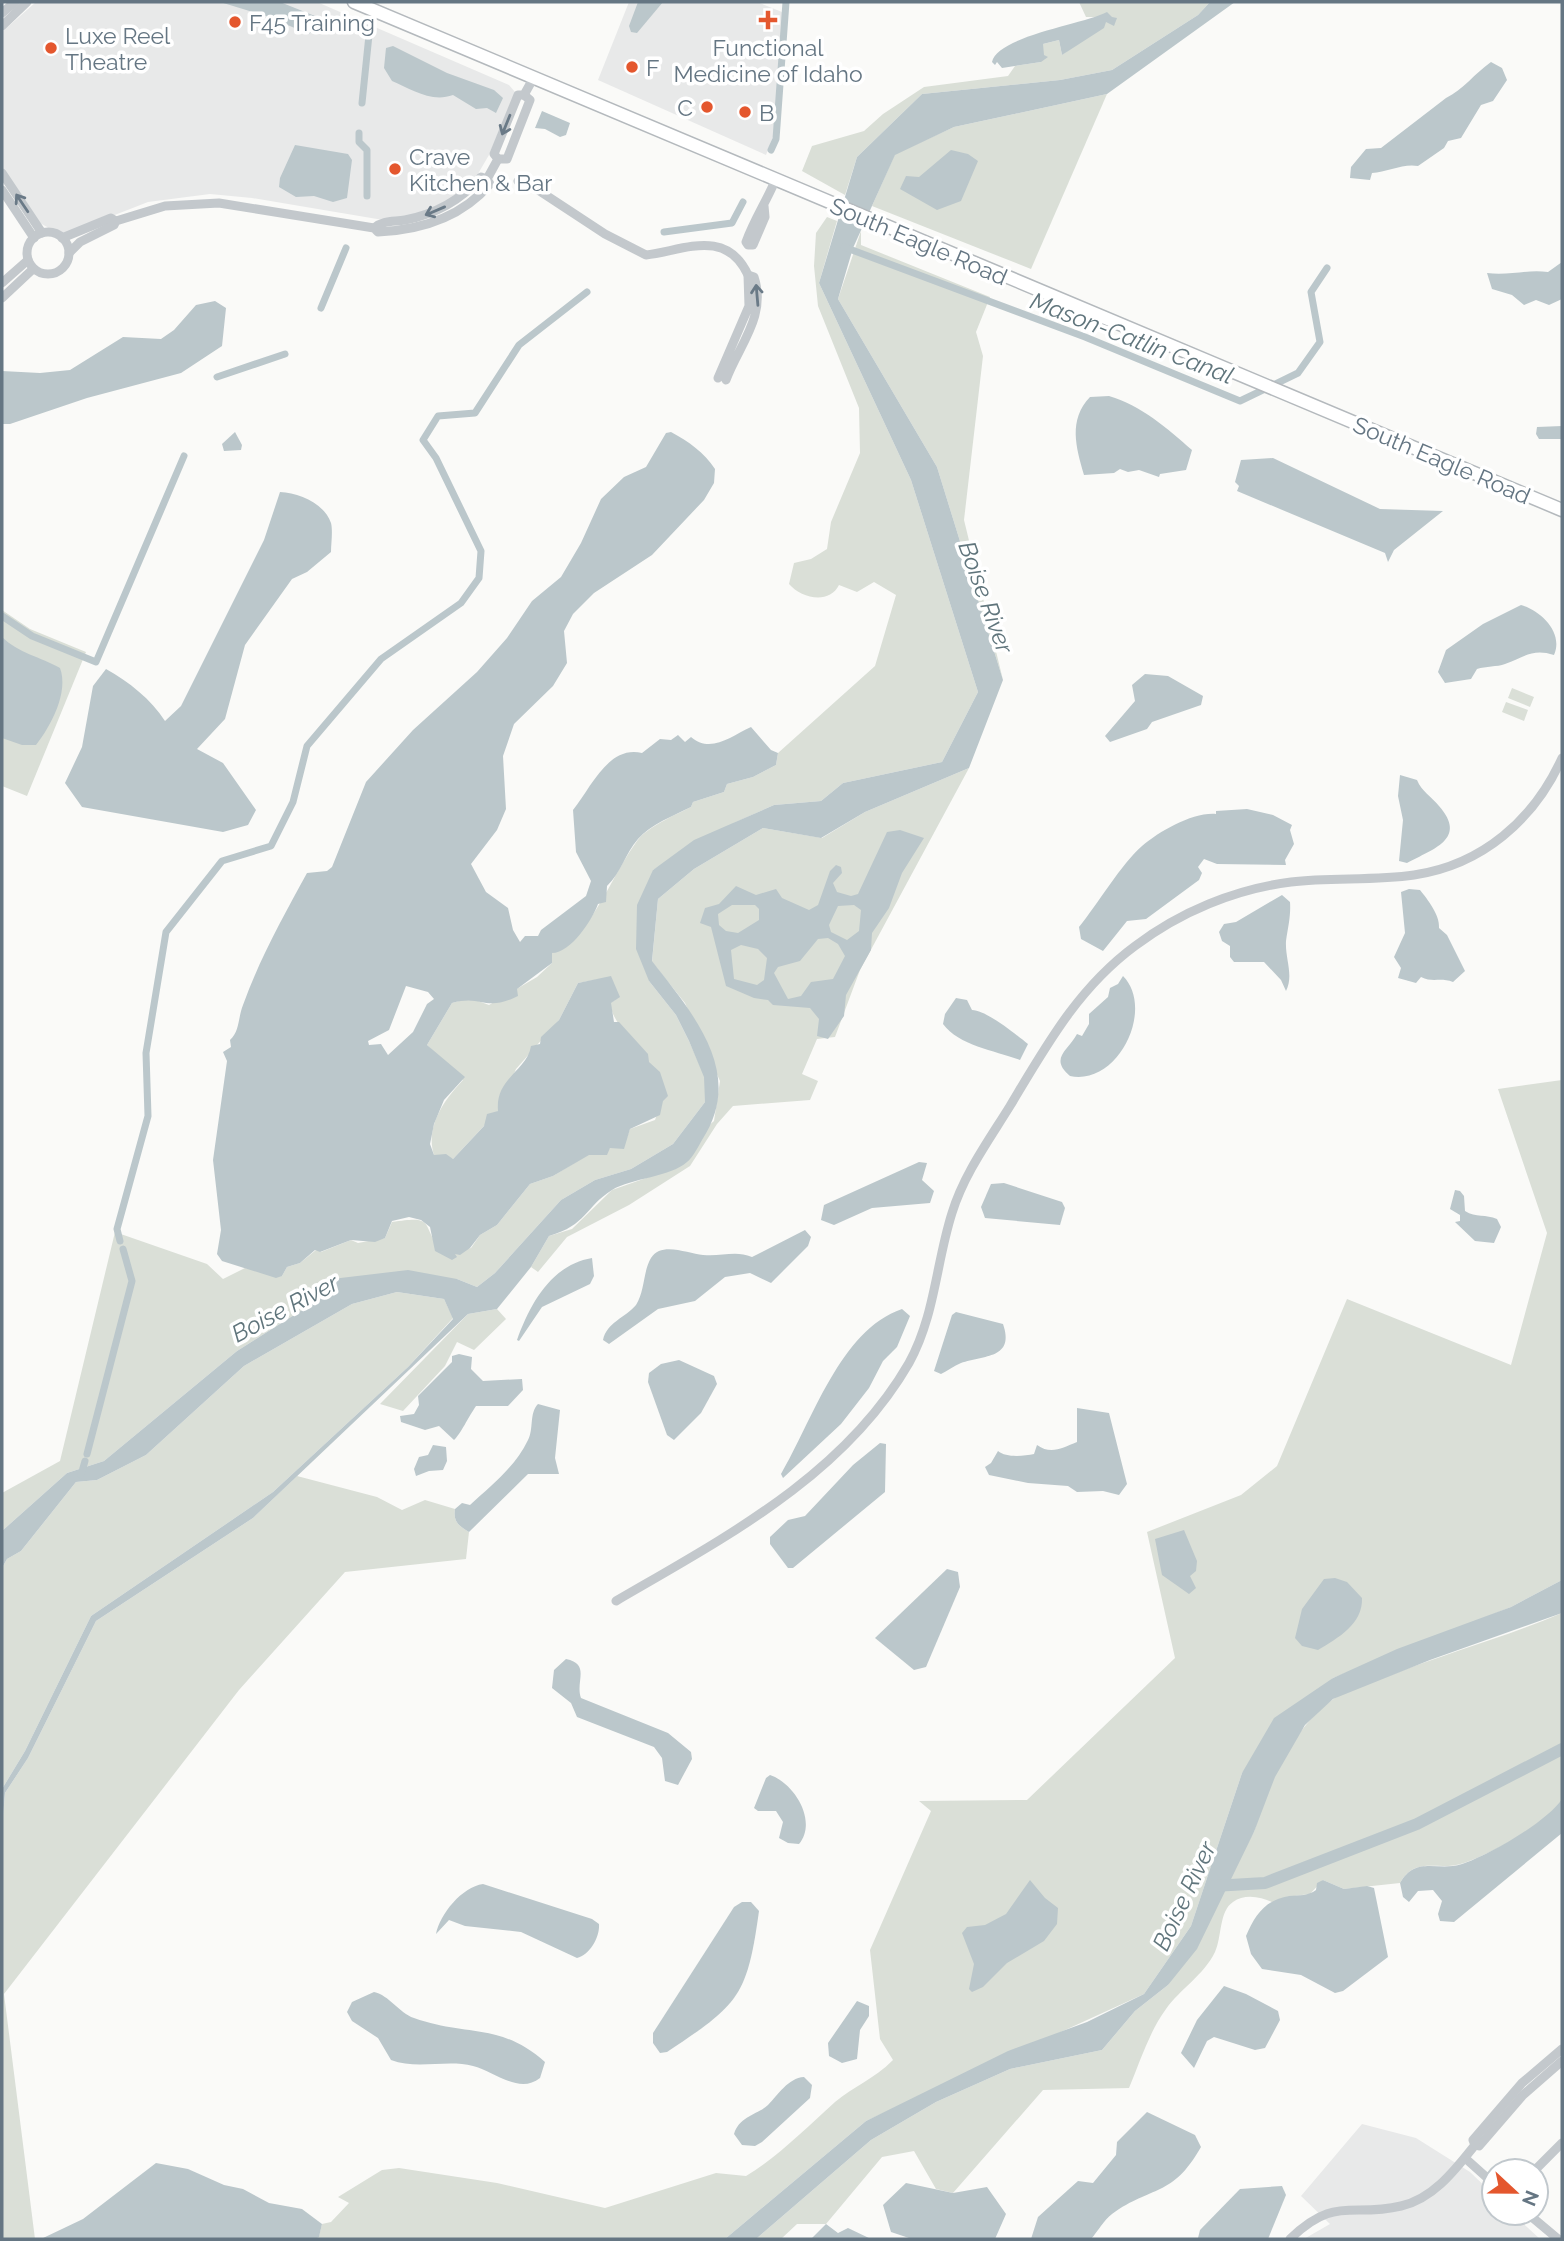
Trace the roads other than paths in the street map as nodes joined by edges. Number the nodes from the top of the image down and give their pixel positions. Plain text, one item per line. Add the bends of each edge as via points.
1 (15, 2) edge
2 (27, 2) edge
3 (354, 2) edge
4 (2, 13) edge
5 (2, 26) edge
6 (534, 77) junction
7 (2, 173) edge
8 (519, 181) dead end
9 (775, 181) junction
10 (2, 190) edge
11 (116, 221) junction
12 (38, 235) junction
13 (62, 238) junction
14 (69, 253) junction
15 (737, 259) junction
16 (31, 264) junction
17 (2, 283) edge
18 (2, 298) edge
19 (722, 379) dead end
20 (1562, 509) edge
21 (1562, 758) edge
22 (616, 1601) dead end
23 (1562, 2049) edge
24 (1562, 2061) edge
25 (1562, 2143) edge
26 (1475, 2145) junction
27 (1548, 2157) edge
28 (1465, 2158) junction
29 (1480, 2171) edge
30 (1544, 2227) edge
31 (1290, 2239) edge
32 (1558, 2239) edge

1 - 4 street
2 - 5 street
3 - 6 highway, South Eagle Road
6 - 9 highway, South Eagle Road
6 - 11 street via 524,95 530,100 507,159 498,159 487,179 490,184 478,197 440,220 378,232 219,203 165,206
12 -> 7 street
8 - 15 street via 646,255 693,244 710,245
9 - 15 street via 757,214 748,245
9 - 20 highway, South Eagle Road
10 - 12 street
11 - 13 street via 111,218
11 - 14 street
12 - 13 street
12 - 16 street via 27,248
13 - 14 street
14 - 16 street via 58,272 45,274
15 - 19 street via 754,277 758,308
16 - 17 street
16 - 18 street
21 - 22 street via 1548,788 1527,814 1498,840 1464,860 1413,875 1313,880 1243,892 1178,918 1116,960 1067,1013 968,1173 951,1216 923,1333 885,1398 834,1456 794,1490
23 - 26 street via 1517,2088 1473,2140
24 - 26 street
25 - 27 street
26 - 28 street
28 - 29 street
28 - 31 street via 1418,2200 1391,2208 1338,2210 1309,2222
30 - 32 street

